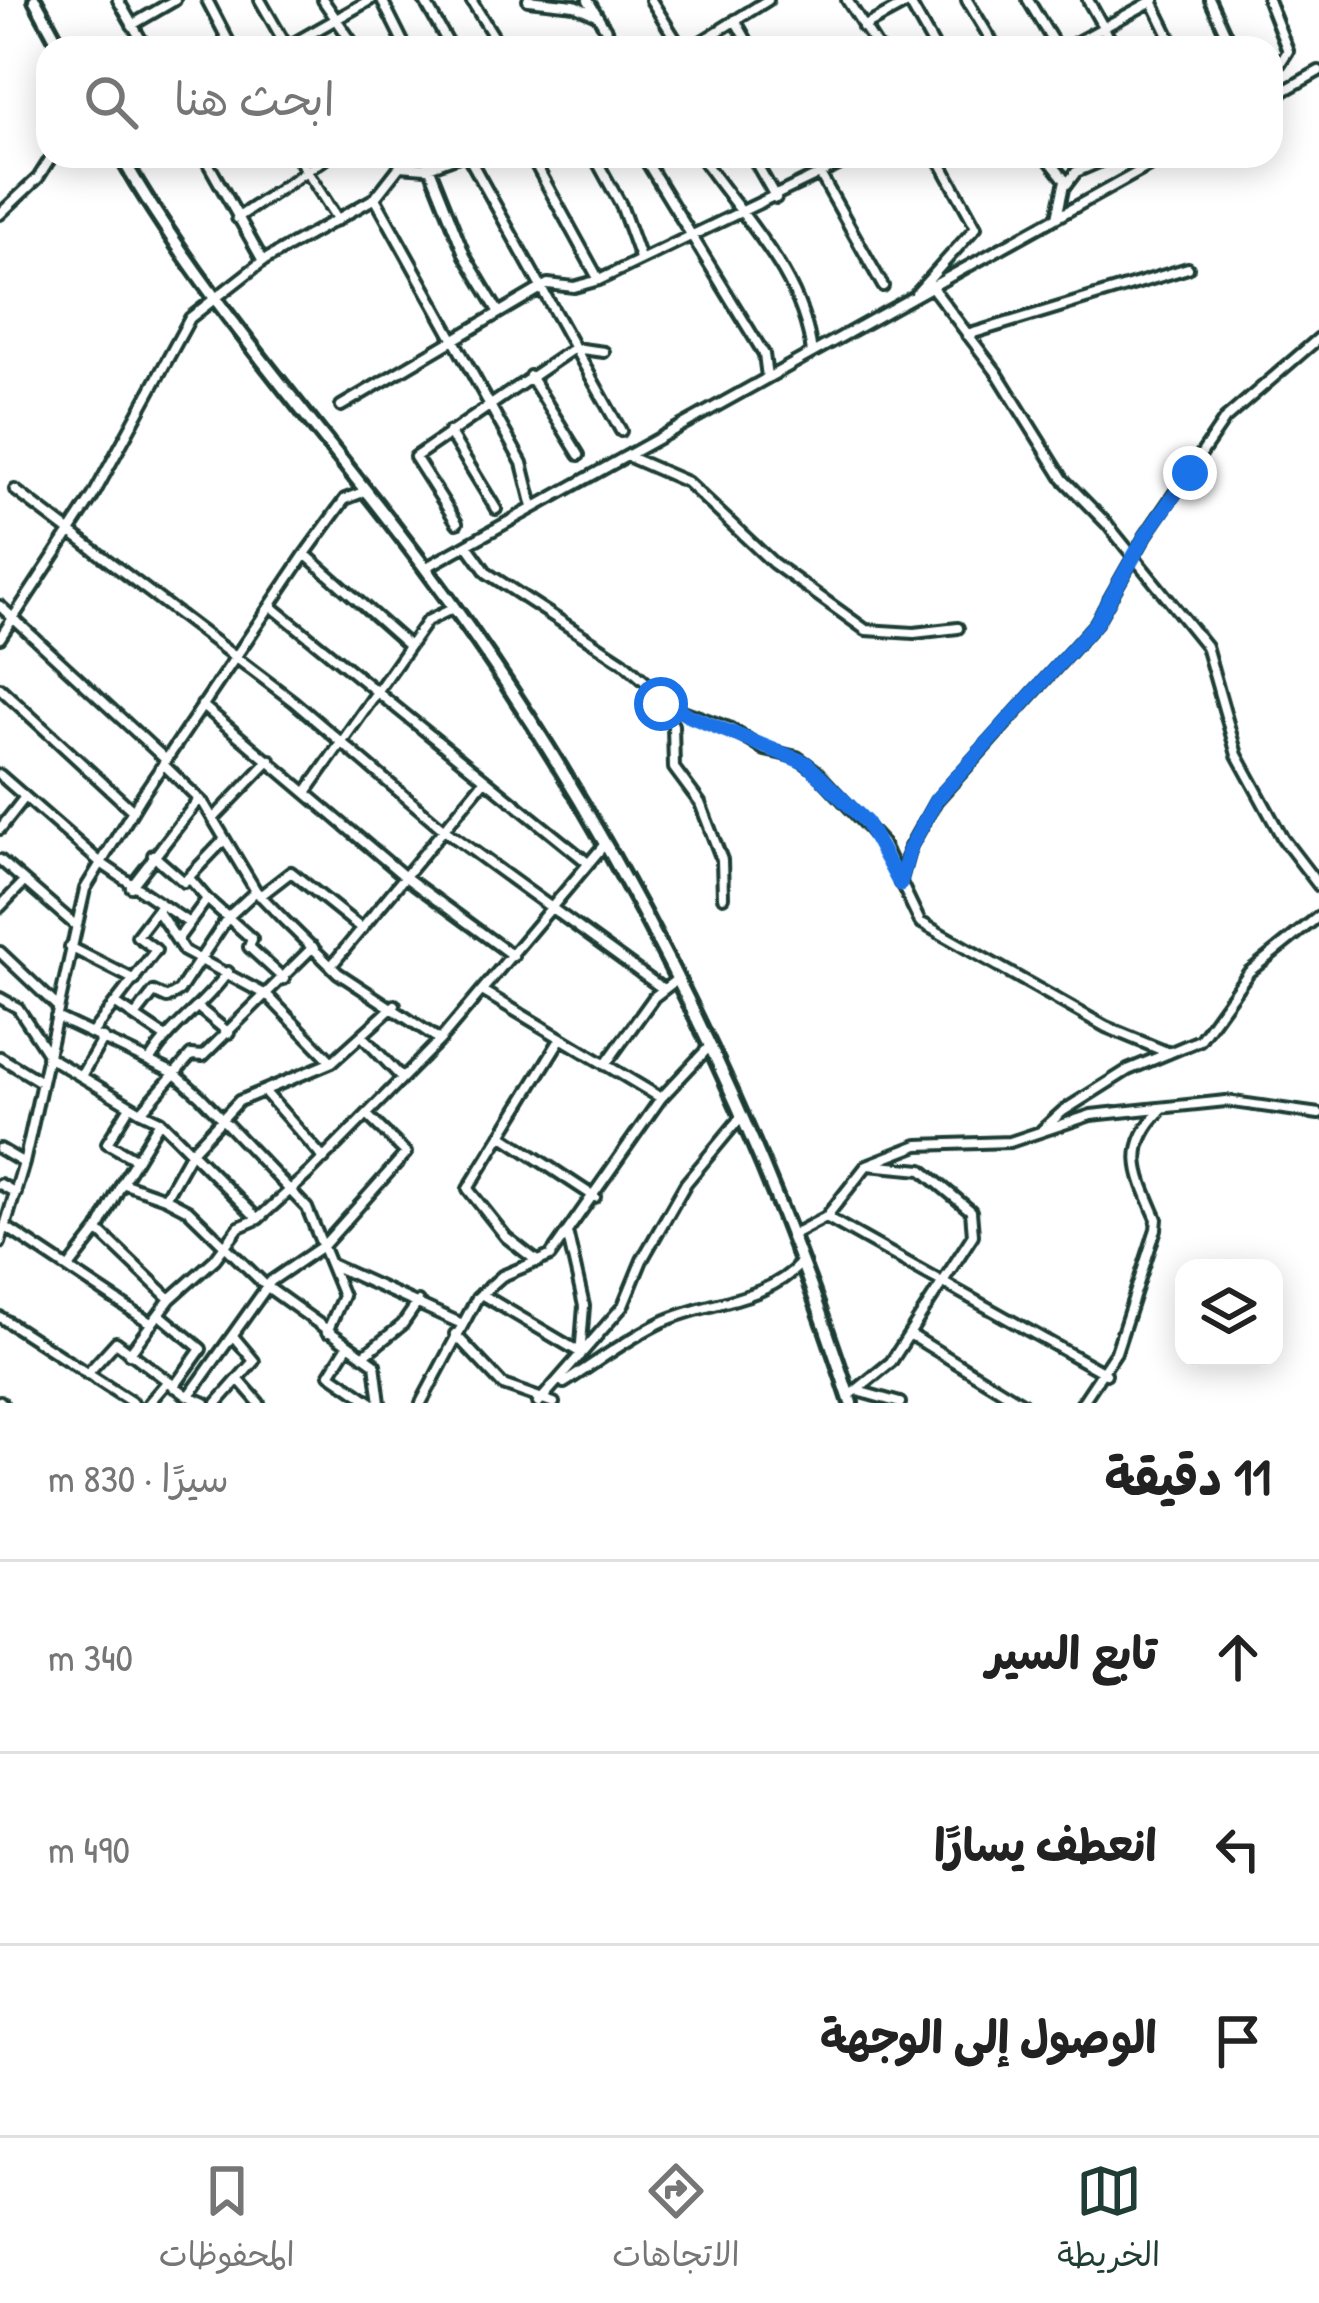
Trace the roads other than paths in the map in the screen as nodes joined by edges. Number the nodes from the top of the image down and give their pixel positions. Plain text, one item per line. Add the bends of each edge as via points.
1 (35, 0) edge
2 (118, 0) edge
3 (175, 0) edge
4 (207, 0) edge
5 (260, 0) edge
6 (323, 0) edge
7 (370, 0) edge
8 (382, 0) edge
9 (424, 0) edge
10 (471, 0) edge
11 (528, 0) edge
12 (588, 0) edge
13 (651, 0) edge
14 (768, 0) edge
15 (847, 0) edge
16 (967, 0) edge
17 (1028, 0) edge
18 (1088, 0) edge
19 (1153, 0) edge
20 (1210, 0) edge
21 (1268, 0) edge
22 (911, 1) edge
23 (159, 4) edge
24 (596, 15) junction
25 (337, 19) junction
26 (735, 20) junction
27 (132, 25) junction
28 (863, 27) junction
29 (1104, 27) junction
30 (54, 36) edge
31 (139, 36) edge
32 (226, 36) edge
33 (280, 36) edge
34 (306, 36) edge
35 (348, 36) edge
36 (400, 36) edge
37 (444, 36) edge
38 (493, 36) edge
39 (609, 36) edge
40 (674, 36) edge
41 (710, 36) edge
42 (744, 36) edge
43 (869, 36) edge
44 (928, 36) edge
45 (989, 36) edge
46 (1050, 36) edge
47 (1088, 36) edge
48 (1109, 36) edge
49 (1169, 36) edge
50 (1226, 36) edge
51 (1282, 36) edge
52 (1319, 71) edge
53 (1283, 91) edge
54 (44, 168) edge
55 (129, 168) edge
56 (210, 168) edge
57 (304, 168) edge
58 (312, 168) edge
59 (398, 168) edge
60 (426, 168) edge
61 (471, 168) edge
62 (538, 168) edge
63 (601, 168) edge
64 (651, 168) edge
65 (710, 168) edge
66 (759, 168) edge
67 (816, 168) edge
68 (834, 168) edge
69 (944, 168) edge
70 (1054, 168) edge
71 (1085, 168) edge
72 (1146, 168) edge
73 (306, 172) junction
74 (820, 175) junction
75 (1066, 185) junction
76 (374, 198) junction
77 (776, 198) junction
78 (742, 208) junction
79 (0, 214) edge
80 (1058, 217) junction
81 (237, 218) junction
82 (338, 220) junction
83 (692, 232) junction
84 (640, 259) junction
85 (263, 261) junction
86 (1188, 268) dead end
87 (599, 280) junction
88 (883, 286) dead end
89 (931, 286) junction
90 (542, 289) junction
91 (916, 295) junction
92 (214, 296) junction
93 (498, 311) junction
94 (967, 335) junction
95 (1319, 338) edge
96 (453, 342) junction
97 (574, 348) junction
98 (604, 352) dead end
99 (812, 352) junction
100 (530, 376) junction
101 (767, 377) junction
102 (488, 403) junction
103 (340, 406) dead end
104 (621, 431) dead end
105 (449, 432) junction
106 (579, 455) dead end
107 (625, 456) junction
108 (15, 490) dead end
109 (366, 491) junction
110 (533, 507) junction
111 (496, 509) dead end
112 (457, 523) dead end
113 (69, 532) junction
114 (467, 544) junction
115 (305, 554) junction
116 (1132, 559) junction
117 (425, 568) junction
118 (0, 606) edge
119 (271, 606) junction
120 (454, 608) junction
121 (13, 618) junction
122 (958, 628) dead end
123 (0, 638) edge
124 (410, 646) junction
125 (236, 657) junction
126 (649, 687) junction
127 (0, 688) edge
128 (377, 694) junction
129 (202, 705) junction
130 (340, 742) junction
131 (270, 760) junction
132 (164, 762) junction
133 (0, 776) edge
134 (483, 782) junction
135 (308, 791) junction
136 (25, 797) junction
137 (199, 799) junction
138 (132, 810) junction
139 (213, 819) junction
140 (0, 829) edge
141 (443, 829) junction
142 (225, 839) junction
143 (604, 845) junction
144 (153, 855) junction
145 (0, 860) edge
146 (588, 862) junction
147 (101, 863) junction
148 (404, 876) junction
149 (189, 878) junction
150 (24, 882) junction
151 (900, 884) junction
152 (131, 886) junction
153 (1319, 886) edge
154 (258, 894) junction
155 (723, 897) dead end
156 (207, 899) junction
157 (0, 907) edge
158 (159, 907) junction
159 (553, 908) junction
160 (1319, 916) edge
161 (228, 917) junction
162 (74, 923) junction
163 (189, 923) junction
164 (362, 928) junction
165 (177, 941) junction
166 (70, 947) junction
167 (313, 947) junction
168 (0, 952) edge
169 (513, 956) junction
170 (201, 959) junction
171 (331, 965) junction
172 (228, 972) junction
173 (284, 979) junction
174 (135, 980) junction
175 (676, 980) junction
176 (663, 989) junction
177 (484, 992) junction
178 (268, 997) junction
179 (0, 998) edge
180 (116, 1004) junction
181 (395, 1005) junction
182 (200, 1010) junction
183 (57, 1012) junction
184 (136, 1015) junction
185 (92, 1033) junction
186 (229, 1033) junction
187 (165, 1037) junction
188 (363, 1037) junction
189 (104, 1038) junction
190 (561, 1038) junction
191 (440, 1040) junction
192 (709, 1047) junction
193 (1169, 1053) junction
194 (48, 1054) junction
195 (0, 1057) edge
196 (150, 1060) junction
197 (332, 1062) junction
198 (605, 1065) junction
199 (174, 1072) junction
200 (81, 1076) junction
201 (402, 1078) junction
202 (40, 1082) junction
203 (264, 1091) junction
204 (661, 1098) junction
205 (130, 1106) junction
206 (1161, 1110) junction
207 (141, 1112) junction
208 (1319, 1114) edge
209 (367, 1115) junction
210 (220, 1118) junction
211 (740, 1118) junction
212 (160, 1121) junction
213 (1042, 1130) junction
214 (501, 1135) junction
215 (0, 1149) edge
216 (191, 1152) junction
217 (135, 1159) junction
218 (324, 1159) junction
219 (24, 1163) junction
220 (867, 1165) junction
221 (122, 1183) junction
222 (0, 1184) edge
223 (291, 1190) junction
224 (16, 1193) junction
225 (595, 1197) junction
226 (165, 1198) junction
227 (826, 1217) junction
228 (258, 1220) junction
229 (6, 1226) junction
230 (98, 1230) junction
231 (568, 1234) junction
232 (790, 1236) junction
233 (0, 1243) edge
234 (222, 1246) junction
235 (320, 1250) junction
236 (327, 1262) junction
237 (539, 1263) junction
238 (801, 1263) junction
239 (70, 1266) junction
240 (943, 1285) junction
241 (266, 1286) junction
242 (481, 1294) junction
243 (170, 1299) junction
244 (418, 1302) junction
245 (159, 1314) junction
246 (0, 1317) edge
247 (460, 1323) junction
248 (152, 1324) junction
249 (326, 1332) junction
250 (454, 1334) junction
251 (911, 1335) junction
252 (234, 1337) junction
253 (347, 1347) junction
254 (130, 1354) junction
255 (363, 1356) junction
256 (580, 1358) junction
257 (88, 1374) junction
258 (1106, 1374) junction
259 (239, 1380) junction
260 (170, 1384) junction
261 (558, 1387) junction
262 (853, 1397) edge
263 (189, 1399) edge
264 (539, 1402) edge
265 (133, 1403) edge
266 (149, 1403) edge
267 (205, 1403) edge
268 (217, 1403) edge
269 (259, 1403) edge
270 (376, 1403) edge
271 (421, 1403) edge
272 (554, 1403) edge
273 (900, 1403) edge
274 (1022, 1403) edge
275 (1082, 1403) edge

1 - 30 street
2 - 27 street
3 - 23 street
4 - 32 street
5 - 33 street
6 - 25 street
7 - 25 street
8 - 36 street
9 - 37 street
10 - 38 street
11 - 24 street
12 - 24 street
13 - 40 street
14 - 26 street
15 - 28 street
16 - 45 street
17 - 46 street
18 - 29 street
19 - 29 street
19 - 49 street
20 - 50 street
21 - 51 street
22 - 28 street
22 - 44 street
23 - 27 street
24 - 39 street
25 - 34 street
25 - 35 street
26 - 41 street
26 - 42 street
27 - 31 street
28 - 43 street
29 - 47 street
29 - 48 street
52 - 53 street
54 - 79 street
55 - 92 street
56 - 81 street
57 - 73 street
58 - 73 street
59 - 76 street
60 - 93 street
61 - 90 street
62 - 87 street
63 - 84 street
64 - 83 street
65 - 78 street
66 - 77 street
67 - 74 street
68 - 74 street
69 - 91 street via 976,227
70 - 75 street
71 - 75 street
72 - 80 street
73 - 81 street
73 - 82 street
74 - 77 street
74 - 88 street
75 - 80 street
76 - 82 street
76 - 96 street
77 - 78 street
78 - 83 street
78 - 99 street via 804,314
80 - 89 street
81 - 85 street
82 - 85 street
83 - 84 street
83 - 101 street via 764,354
84 - 87 street
85 - 92 street
86 - 94 street
87 - 90 street
89 - 91 street
89 - 94 street
90 - 93 street
90 - 97 street
91 - 99 street
92 - 109 street
92 - 113 street via 190,318
93 - 96 street
94 - 116 street via 1064,479
95 - 116 street via 1225,419
96 - 102 street
96 - 103 street
97 - 98 street
97 - 100 street
97 - 104 street
99 - 101 street
100 - 102 street
100 - 106 street
101 - 107 street
102 - 105 street
102 - 110 street via 522,463
105 - 111 street
105 - 112 street via 415,457
107 - 110 street
107 - 122 street via 694,487 773,563 866,630
108 - 113 street
109 - 115 street via 345,500
109 - 117 street
110 - 114 street
113 - 121 street
113 - 125 street
114 - 117 street
114 - 126 street via 487,573
115 - 119 street
115 - 124 street
116 - 151 street via 1089,632 936,800
116 - 153 street via 1206,646 1237,755 1282,839
117 - 120 street
118 - 121 street
119 - 125 street
119 - 128 street
120 - 124 street via 427,622
120 - 143 street
121 - 123 street
121 - 132 street
124 - 128 street
125 - 129 street
125 - 130 street
126 - 151 street via 687,715 806,763 866,822
126 - 155 street via 673,725 674,768 700,803 722,860
127 - 138 street
128 - 130 street
128 - 134 street
129 - 131 street
129 - 132 street
130 - 135 street
130 - 141 street
131 - 135 street
131 - 139 street
132 - 137 street
132 - 138 street
133 - 136 street
134 - 141 street
134 - 146 street
135 - 148 street
136 - 140 street
136 - 147 street
137 - 139 street
137 - 144 street
138 - 147 street
139 - 142 street
141 - 148 street
141 - 159 street
142 - 149 street
142 - 154 street
143 - 146 street
143 - 175 street
144 - 149 street
144 - 152 street
145 - 150 street
146 - 159 street
147 - 152 street
147 - 162 street
148 - 164 street
148 - 169 street
149 - 156 street
150 - 157 street
150 - 162 street
151 - 193 street via 920,922 1106,1027
152 - 158 street
154 - 161 street
154 - 164 street via 291,872
154 - 167 street
156 - 161 street
156 - 163 street
158 - 163 street
158 - 165 street
158 - 174 street via 137,935 156,950
159 - 169 street
159 - 176 street
160 - 193 street via 1241,980 1200,1040
161 - 170 street
161 - 173 street
162 - 166 street
163 - 165 street
164 - 171 street
165 - 170 street
166 - 174 street
166 - 183 street
167 - 171 street
167 - 173 street
168 - 183 street
169 - 177 street
170 - 172 street
170 - 184 street via 177,993 154,992
171 - 181 street
172 - 178 street
172 - 182 street
173 - 178 street
174 - 180 street
175 - 176 street
175 - 192 street
176 - 198 street
177 - 190 street
177 - 191 street
178 - 186 street
178 - 197 street
179 - 194 street via 18,1008
180 - 184 street
180 - 185 street
181 - 188 street
181 - 191 street
182 - 186 street
182 - 187 street
183 - 185 street
183 - 194 street
184 - 187 street
185 - 189 street
186 - 199 street
187 - 196 street
188 - 197 street
188 - 201 street
189 - 196 street
189 - 200 street
190 - 198 street
190 - 214 street
191 - 201 street
192 - 204 street
192 - 211 street
193 - 213 street via 1128,1070
194 - 200 street
194 - 202 street
195 - 202 street
196 - 199 street
197 - 203 street
198 - 204 street
199 - 207 street
199 - 210 street
200 - 205 street
201 - 209 street
202 - 219 street
203 - 210 street
203 - 218 street
204 - 225 street
205 - 207 street
205 - 217 street via 107,1143
206 - 208 street via 1226,1101
206 - 213 street via 1091,1115
206 - 258 street via 1145,1126 1134,1159 1156,1229
207 - 212 street
209 - 218 street
209 - 235 street via 406,1152
210 - 216 street
210 - 223 street
211 - 232 street
211 - 256 street via 686,1184 623,1306
212 - 216 street
212 - 217 street
213 - 220 street via 982,1145 918,1145
214 - 225 street
214 - 237 street via 469,1194
215 - 219 street
216 - 226 street
216 - 228 street
217 - 221 street
218 - 223 street
219 - 224 street
220 - 227 street
220 - 240 street via 922,1170 970,1210 973,1235
221 - 226 street
221 - 230 street
222 - 224 street
223 - 228 street
223 - 235 street via 314,1218
224 - 229 street
225 - 231 street
226 - 234 street
227 - 232 street
227 - 240 street
228 - 234 street
229 - 233 street
229 - 239 street
230 - 239 street
230 - 243 street
231 - 237 street
231 - 256 street via 584,1306
232 - 238 street
234 - 241 street
234 - 243 street
235 - 236 street
235 - 241 street
236 - 244 street
236 - 249 street via 343,1300
237 - 242 street
238 - 261 street via 762,1290 662,1322
238 - 262 street
239 - 248 street
240 - 251 street
240 - 258 street
241 - 249 street
241 - 252 street
242 - 247 street
242 - 256 street
243 - 245 street
244 - 247 street
244 - 255 street
245 - 248 street
245 - 260 street via 201,1349
246 - 257 street
247 - 250 street
248 - 254 street
249 - 253 street
250 - 264 street via 494,1378
250 - 271 street
251 - 262 street
251 - 274 street
252 - 259 street via 254,1358
252 - 263 street
253 - 255 street
253 - 270 street via 330,1374
254 - 257 street via 112,1342
254 - 260 street
255 - 270 street via 379,1369
256 - 261 street
257 - 265 street
258 - 275 street
259 - 268 street
259 - 269 street
260 - 263 street
260 - 266 street
261 - 264 street
262 - 273 street
263 - 267 street
264 - 272 street

